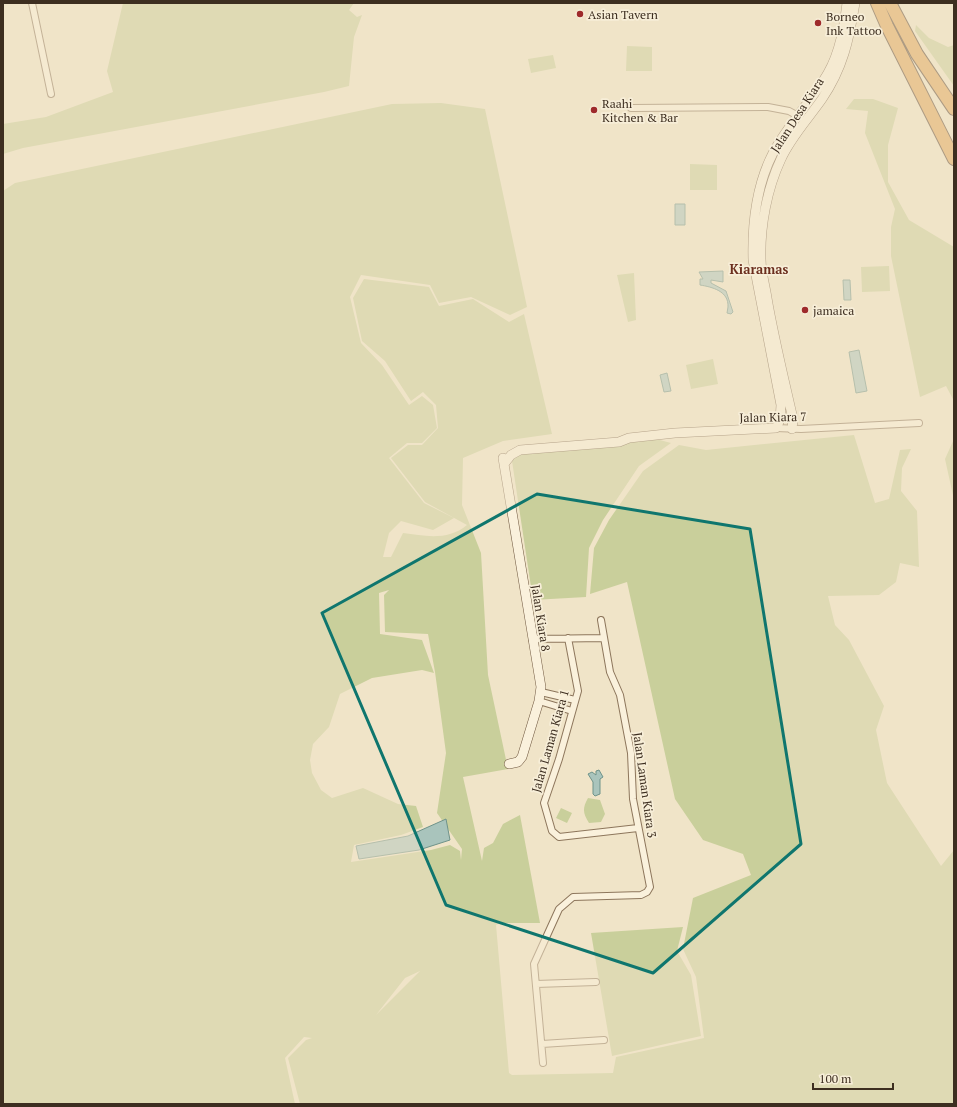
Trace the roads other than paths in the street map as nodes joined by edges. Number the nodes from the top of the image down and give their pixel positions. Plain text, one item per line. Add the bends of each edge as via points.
1 (32, 3) edge
2 (846, 3) edge
3 (855, 3) edge
4 (877, 3) edge
5 (890, 3) edge
6 (51, 94) dead end
7 (631, 108) dead end
8 (954, 109) edge
9 (798, 116) junction
10 (806, 121) junction
11 (954, 159) edge
12 (919, 423) dead end
13 (776, 428) junction
14 (792, 429) junction
15 (629, 438) joint
16 (601, 620) dead end
17 (568, 638) junction
18 (604, 638) junction
19 (532, 639) junction
20 (540, 696) junction
21 (575, 700) junction
22 (572, 711) junction
23 (509, 764) dead end
24 (638, 828) junction
25 (596, 982) dead end
26 (536, 984) junction
27 (604, 1040) dead end
28 (542, 1044) junction
29 (542, 1063) dead end

1 - 6 street
2 - 9 main road, Jalan Desa Kiara via 842,32 829,72
3 - 10 main road, Jalan Desa Kiara via 844,57 832,82
4 - 11 highway
5 - 8 highway via 930,75
7 - 9 street via 768,107 789,111
9 - 10 street
9 - 13 main road, Jalan Desa Kiara via 773,154 761,185 753,240 754,260 781,405 780,420
10 - 14 main road, Jalan Desa Kiara via 781,159 768,197 761,260 793,419
12 - 14 street, Jalan Kiara 7
13 - 14 street, Jalan Kiara 7
13 - 15 main road, Jalan Kiara 7 via 675,432
15 - 19 main road, Jalan Kiara 8 via 618,436 519,444 505,452 503,458
16 - 18 street, Jalan Laman Kiara 3
17 - 18 street
17 - 19 street
17 - 21 street, Jalan Laman Kiara 1 via 578,691
18 - 24 street, Jalan Laman Kiara 3 via 610,672 620,695 631,753
19 - 20 main road, Jalan Kiara 8
20 - 21 street
20 - 22 street
20 - 23 main road, Jalan Kiara 8 via 522,757 518,762
21 - 22 street, Jalan Laman Kiara 1
22 - 24 street, Jalan Laman Kiara 1 via 544,803 552,832 559,837
24 - 26 street, Jalan Laman Kiara 3 via 650,887 647,892 641,895 573,897 559,909 545,943 536,956
25 - 26 street
26 - 28 street, Jalan Laman Kiara 3
27 - 28 street
28 - 29 street, Jalan Laman Kiara 3

